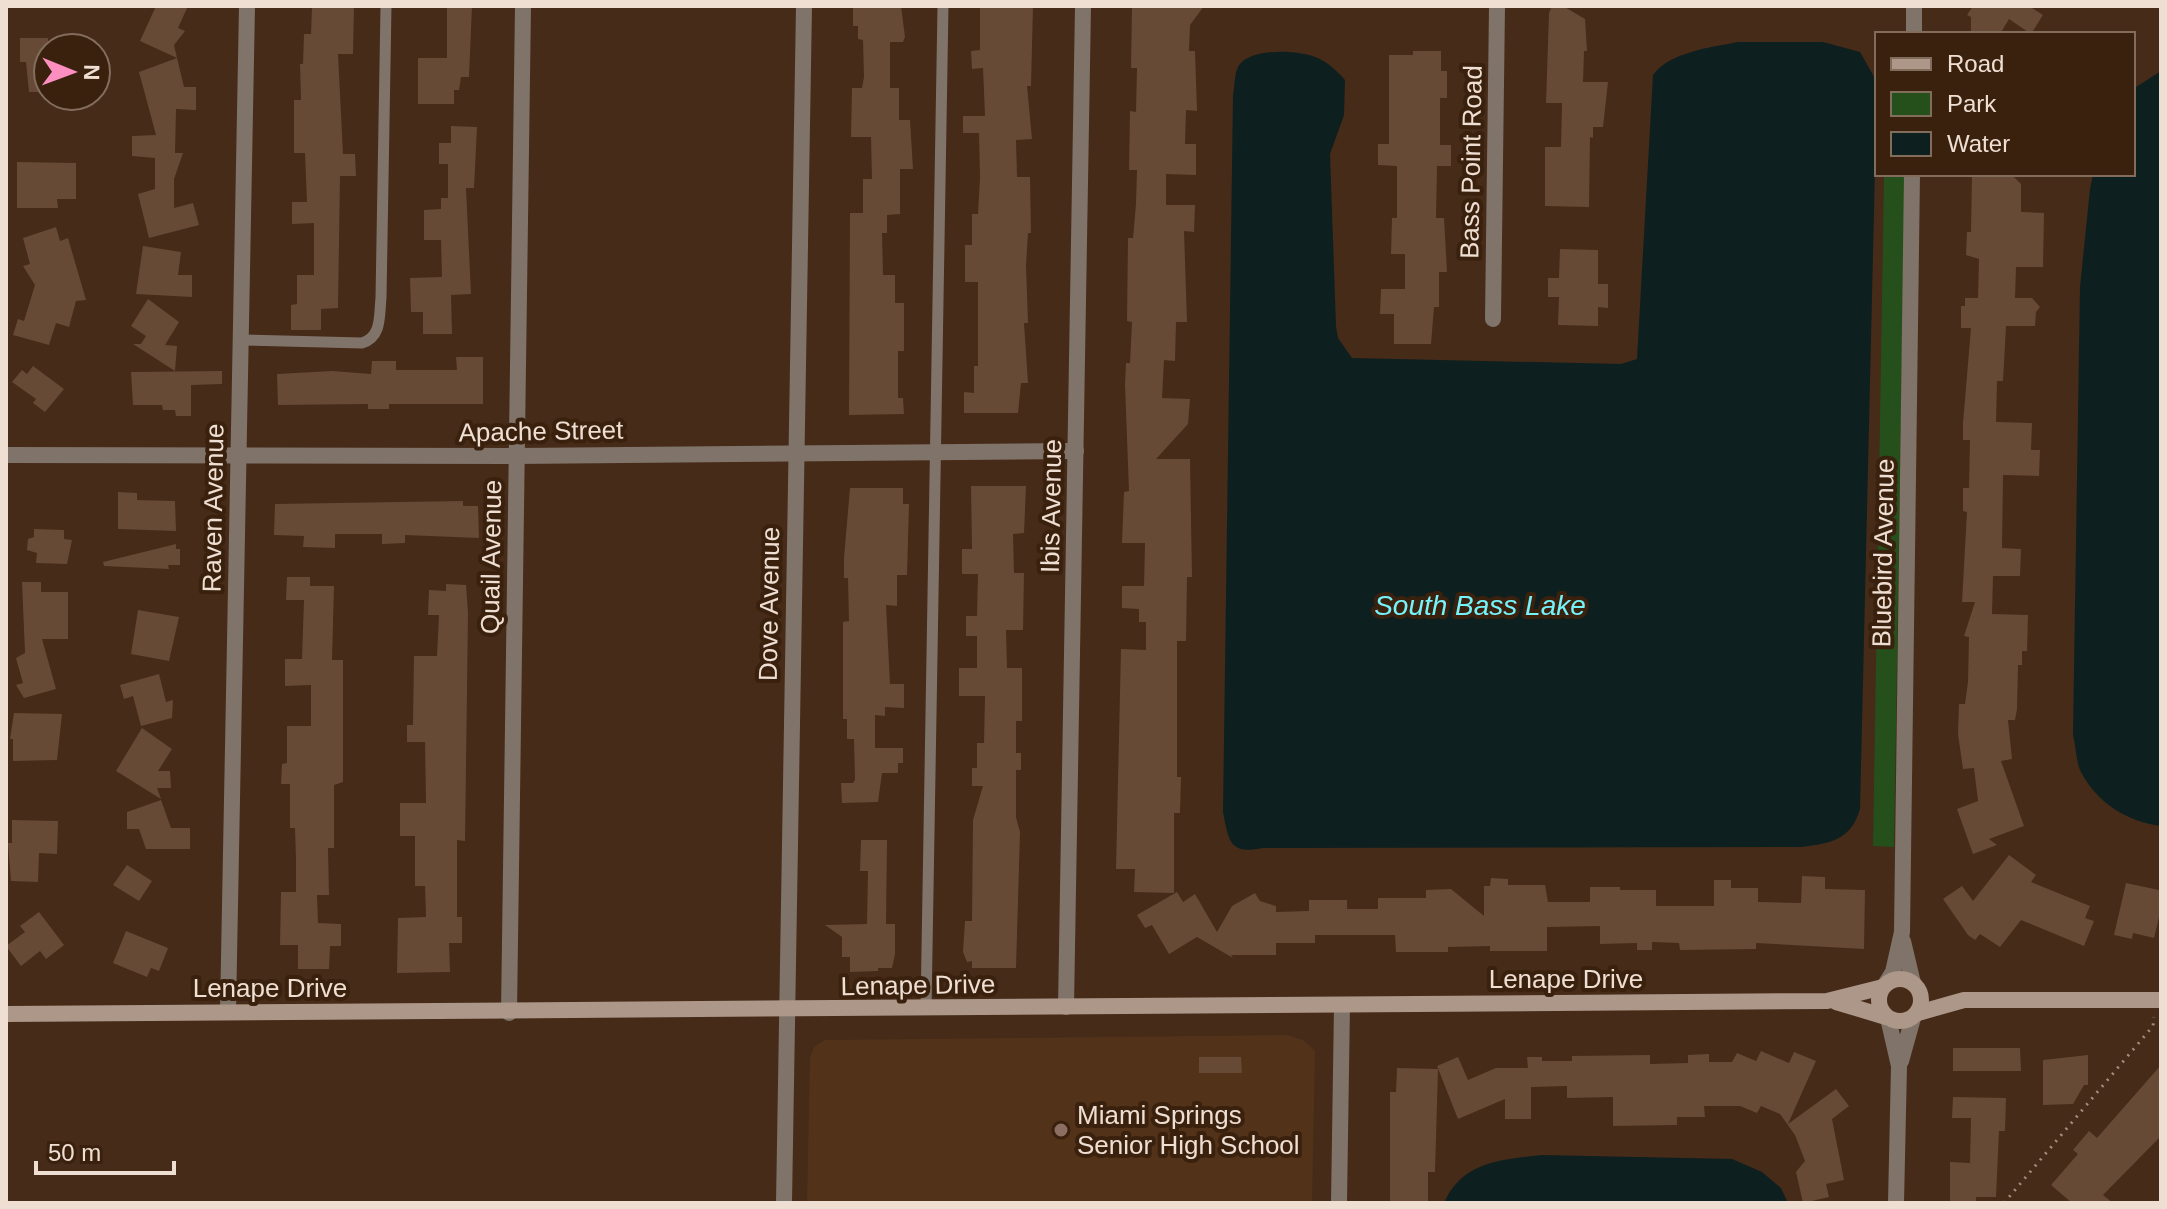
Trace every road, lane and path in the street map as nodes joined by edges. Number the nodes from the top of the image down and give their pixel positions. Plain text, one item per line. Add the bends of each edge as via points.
1 (247, 6) edge
2 (386, 6) edge
3 (523, 6) edge
4 (804, 6) edge
5 (943, 6) edge
6 (1083, 6) edge
7 (1497, 6) edge
8 (1914, 6) edge
9 (1914, 32) edge
10 (1912, 176) edge
11 (1493, 319) dead end
12 (241, 340) junction
13 (795, 451) junction
14 (936, 451) junction
15 (1076, 451) junction
16 (6, 455) edge
17 (238, 455) junction
18 (516, 456) junction
19 (1902, 932) junction
20 (1884, 986) junction
21 (1916, 986) junction
22 (1961, 1000) junction
23 (2159, 1000) edge
24 (1831, 1001) junction
25 (1342, 1005) junction
26 (1066, 1007) junction
27 (926, 1009) junction
28 (228, 1011) junction
29 (788, 1011) junction
30 (509, 1013) junction
31 (6, 1014) edge
32 (1915, 1016) junction
33 (1887, 1018) junction
34 (1899, 1066) junction
35 (784, 1203) edge
36 (1339, 1203) edge
37 (1896, 1203) edge
38 (2004, 1203) edge

1 - 12 street, Raven Avenue
2 - 12 lane via 377,332 362,343
3 - 18 street, Quail Avenue
4 - 13 street, Dove Avenue
5 - 14 lane
6 - 15 street, Ibis Avenue
7 - 11 street, Bass Point Road
8 - 9 street
10 - 19 street, Bluebird Avenue
12 - 17 street, Raven Avenue
13 - 14 street, Apache Street
13 - 18 street, Apache Street
13 - 29 street, Dove Avenue
14 - 15 street, Apache Street
14 - 27 lane
15 - 26 street, Ibis Avenue
16 - 17 street, Apache Street
17 - 18 street, Apache Street
17 - 28 street, Raven Avenue
18 - 30 street, Quail Avenue
19 - 20 street, Bluebird Avenue via 1893,972
19 - 21 street, Bluebird Avenue
20 - 21 street via 1901,979
20 - 24 street, Lenape Drive
20 - 33 street via 1878,1001
21 - 22 street
21 - 32 street via 1922,1000
22 - 23 street
22 - 32 street
23 - 38 path via 2153,1026
24 - 25 street, Lenape Drive
24 - 33 street, Lenape Drive
25 - 26 street, Lenape Drive
25 - 36 street
26 - 27 street, Lenape Drive
27 - 29 street, Lenape Drive
28 - 30 street, Lenape Drive
28 - 31 street, Lenape Drive
29 - 30 street, Lenape Drive
29 - 35 street, Dove Avenue
32 - 33 street via 1900,1022
32 - 34 street
33 - 34 street
34 - 37 street

